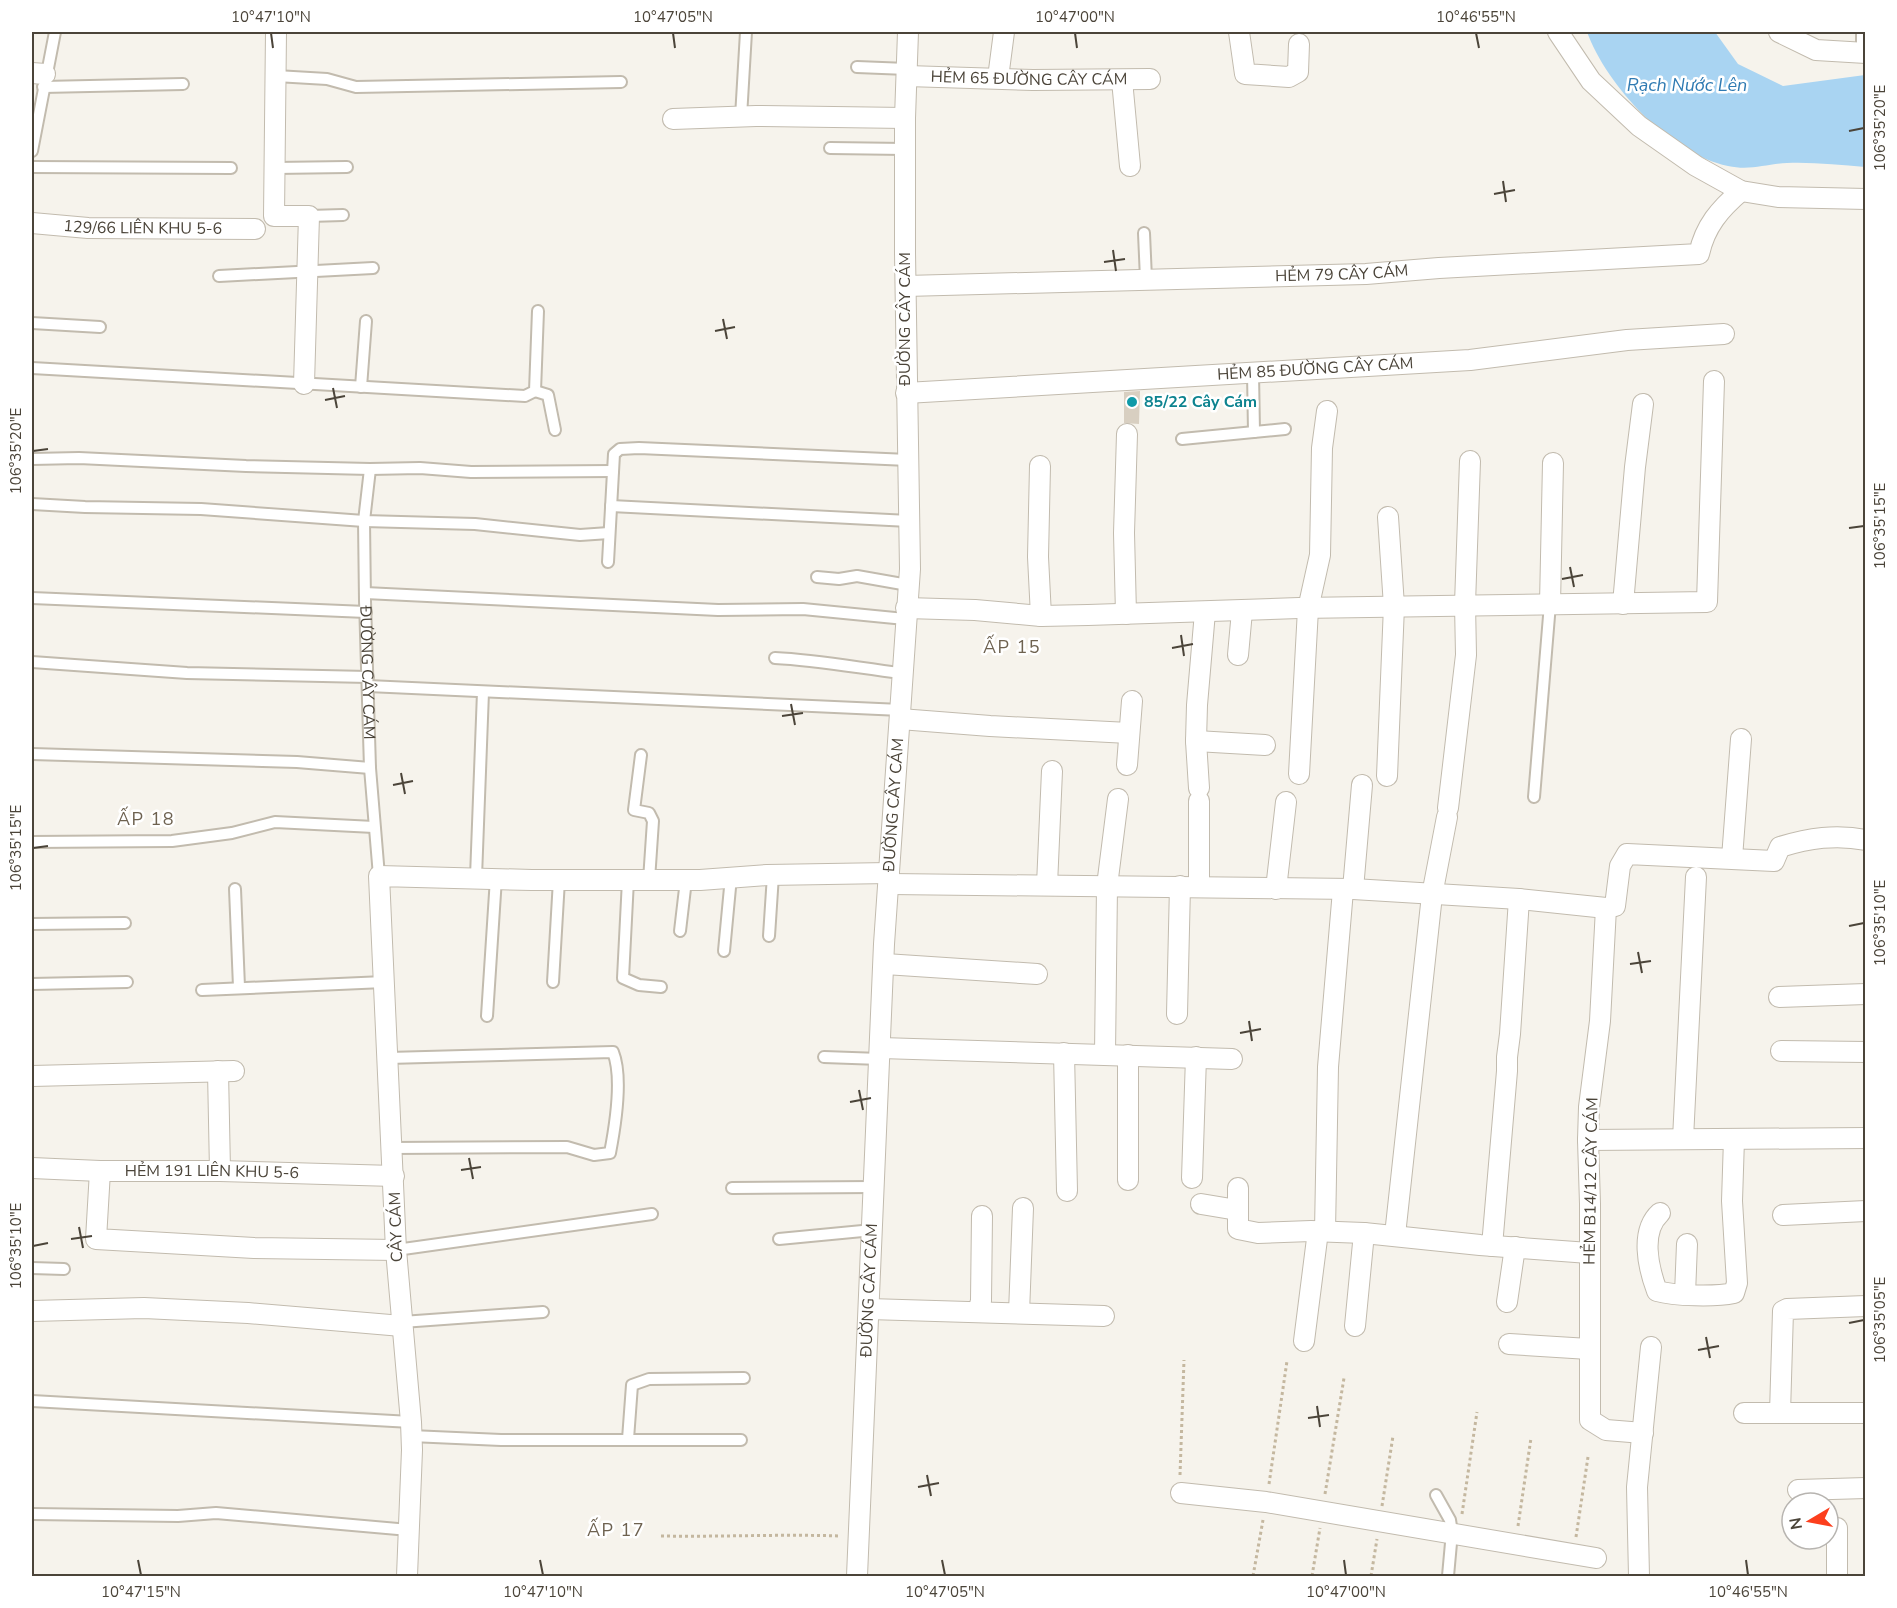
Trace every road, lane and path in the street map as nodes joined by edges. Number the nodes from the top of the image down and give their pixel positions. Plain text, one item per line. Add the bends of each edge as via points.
1 (55, 32) edge
2 (276, 32) edge
3 (746, 32) edge
4 (908, 32) edge
5 (1004, 32) edge
6 (1239, 32) edge
7 (1558, 32) edge
8 (1779, 32) edge
9 (1862, 32) edge
10 (1299, 44) dead end
11 (1864, 52) edge
12 (857, 67) dead end
13 (907, 73) junction
14 (276, 76) junction
15 (40, 78) edge
16 (998, 78) junction
17 (1122, 80) junction
18 (1150, 80) dead end
19 (621, 82) dead end
20 (183, 84) dead end
21 (741, 117) junction
22 (905, 118) junction
23 (672, 119) dead end
24 (830, 148) dead end
25 (905, 149) junction
26 (32, 151) edge
27 (1130, 166) dead end
28 (32, 167) edge
29 (347, 167) dead end
30 (231, 168) dead end
31 (275, 168) junction
32 (1741, 191) junction
33 (1866, 199) edge
34 (343, 215) dead end
35 (309, 216) junction
36 (32, 223) edge
37 (255, 229) dead end
38 (1144, 233) dead end
39 (373, 268) dead end
40 (307, 272) junction
41 (219, 276) dead end
42 (1146, 279) junction
43 (906, 286) junction
44 (538, 311) dead end
45 (366, 321) dead end
46 (32, 323) edge
47 (100, 327) dead end
48 (1724, 334) dead end
49 (32, 368) edge
50 (1252, 373) junction
51 (1714, 381) dead end
52 (304, 384) junction
53 (361, 387) junction
54 (535, 391) junction
55 (906, 393) junction
56 (1643, 404) dead end
57 (1327, 411) dead end
58 (1285, 429) dead end
59 (555, 430) dead end
60 (1254, 432) junction
61 (1127, 434) dead end
62 (1182, 439) dead end
63 (32, 459) edge
64 (909, 460) junction
65 (1470, 461) dead end
66 (1553, 463) dead end
67 (1040, 466) dead end
68 (370, 469) junction
69 (613, 471) junction
70 (32, 504) edge
71 (611, 506) junction
72 (1388, 518) dead end
73 (364, 521) junction
74 (909, 521) junction
75 (609, 533) junction
76 (608, 562) dead end
77 (817, 577) dead end
78 (908, 585) junction
79 (365, 593) junction
80 (32, 598) edge
81 (1465, 604) junction
82 (1550, 604) junction
83 (1623, 604) junction
84 (1394, 606) junction
85 (1308, 609) junction
86 (1242, 611) junction
87 (366, 612) junction
88 (1205, 612) junction
89 (906, 614) junction
90 (1126, 614) junction
91 (1041, 616) junction
92 (1238, 655) dead end
93 (775, 658) dead end
94 (32, 662) edge
95 (901, 673) junction
96 (368, 682) junction
97 (483, 692) junction
98 (1132, 701) dead end
99 (900, 714) junction
100 (1129, 733) junction
101 (1741, 739) dead end
102 (1196, 741) junction
103 (1265, 746) dead end
104 (32, 754) edge
105 (641, 755) dead end
106 (1127, 765) dead end
107 (370, 768) junction
108 (1052, 771) dead end
109 (1299, 774) dead end
110 (1387, 776) dead end
111 (1362, 785) dead end
112 (1534, 797) dead end
113 (1118, 799) dead end
114 (1286, 802) dead end
115 (374, 827) junction
116 (1866, 840) edge
117 (32, 842) edge
118 (1732, 858) junction
119 (773, 875) junction
120 (379, 876) junction
121 (476, 877) junction
122 (731, 877) junction
123 (1696, 877) dead end
124 (496, 878) junction
125 (889, 878) junction
126 (559, 880) junction
127 (627, 880) junction
128 (649, 880) junction
129 (686, 880) junction
130 (1047, 885) junction
131 (1107, 886) junction
132 (1189, 887) junction
133 (235, 889) dead end
134 (1276, 889) junction
135 (1348, 890) junction
136 (1432, 895) junction
137 (1519, 900) junction
138 (1606, 908) junction
139 (125, 923) dead end
140 (32, 924) edge
141 (680, 931) dead end
142 (770, 936) dead end
143 (724, 951) dead end
144 (885, 964) junction
145 (1037, 974) dead end
146 (127, 982) dead end
147 (384, 982) junction
148 (553, 982) dead end
149 (32, 984) edge
150 (238, 987) junction
151 (661, 987) dead end
152 (202, 990) dead end
153 (1866, 994) edge
154 (1779, 997) dead end
155 (1177, 1014) dead end
156 (488, 1016) dead end
157 (1781, 1051) dead end
158 (1866, 1052) edge
159 (880, 1053) junction
160 (1064, 1053) junction
161 (1105, 1054) junction
162 (1128, 1055) junction
163 (824, 1057) dead end
164 (388, 1058) junction
165 (1196, 1058) junction
166 (1232, 1059) dead end
167 (32, 1076) edge
168 (1866, 1138) edge
169 (1683, 1139) junction
170 (1734, 1139) junction
171 (1588, 1140) junction
172 (392, 1148) junction
173 (32, 1168) edge
174 (100, 1172) junction
175 (219, 1172) junction
176 (394, 1176) junction
177 (1192, 1178) dead end
178 (1128, 1180) dead end
179 (874, 1187) junction
180 (732, 1188) dead end
181 (1238, 1188) dead end
182 (1067, 1191) dead end
183 (1201, 1204) dead end
184 (1023, 1208) dead end
185 (1237, 1210) junction
186 (1866, 1211) edge
187 (1660, 1213) dead end
188 (652, 1214) dead end
189 (1783, 1215) dead end
190 (982, 1216) dead end
191 (873, 1230) junction
192 (1322, 1231) junction
193 (1364, 1233) junction
194 (1395, 1235) junction
195 (779, 1239) dead end
196 (1687, 1244) dead end
197 (1492, 1246) junction
198 (1515, 1247) junction
199 (396, 1250) junction
200 (1589, 1253) junction
201 (32, 1268) edge
202 (64, 1269) dead end
203 (1685, 1294) junction
204 (1507, 1302) dead end
205 (1866, 1306) edge
206 (869, 1309) junction
207 (32, 1311) edge
208 (543, 1312) dead end
209 (978, 1312) junction
210 (1019, 1313) junction
211 (1104, 1316) dead end
212 (402, 1324) junction
213 (1355, 1326) dead end
214 (1304, 1341) dead end
215 (1509, 1344) dead end
216 (1651, 1347) dead end
217 (1589, 1349) junction
218 (1184, 1360) dead end
219 (1287, 1361) dead end
220 (744, 1378) dead end
221 (1344, 1378) dead end
222 (32, 1401) edge
223 (1477, 1412) dead end
224 (1744, 1413) dead end
225 (1780, 1413) junction
226 (1866, 1413) edge
227 (411, 1429) junction
228 (1643, 1433) junction
229 (1393, 1436) dead end
230 (1532, 1438) dead end
231 (628, 1439) junction
232 (741, 1440) dead end
233 (1588, 1457) dead end
234 (1866, 1488) edge
235 (1798, 1490) dead end
236 (1181, 1493) joint
237 (1436, 1495) dead end
238 (1266, 1502) junction
239 (1323, 1511) junction
240 (32, 1514) edge
241 (1380, 1520) junction
242 (409, 1530) junction
243 (1455, 1533) junction
244 (661, 1536) dead end
245 (858, 1537) junction
246 (1516, 1543) junction
247 (1837, 1551) edge
248 (1574, 1554) junction
249 (1596, 1558) dead end
250 (407, 1576) edge
251 (857, 1576) edge
252 (1253, 1576) edge
253 (1312, 1576) edge
254 (1371, 1576) edge
255 (1448, 1576) edge
256 (1639, 1576) edge
257 (1837, 1576) edge

1 - 15 lane
2 - 14 street
3 - 21 lane
4 - 13 street, ĐƯỜNG CÂY CÁM
5 - 16 street
6 - 10 street via 1245,74 1289,76 1298,72
7 - 32 street via 1591,81 1639,126 1696,166
8 - 11 street via 1816,50
9 - 11 lane
12 - 13 lane
13 - 16 street, HẺM 65 ĐƯỜNG CÂY CÁM
13 - 22 street, ĐƯỜNG CÂY CÁM
14 - 19 lane via 327,79 356,87
14 - 31 street
15 - 20 lane
15 - 26 lane
16 - 17 street, HẺM 65 ĐƯỜNG CÂY CÁM
17 - 18 street, HẺM 65 ĐƯỜNG CÂY CÁM
17 - 27 street
21 - 22 street
21 - 23 street
22 - 25 street, ĐƯỜNG CÂY CÁM
24 - 25 lane
25 - 43 street, ĐƯỜNG CÂY CÁM
28 - 30 lane
29 - 31 lane
31 - 35 street via 274,216
32 - 33 street via 1778,197
32 - 42 street, HẺM 79 CÂY CÁM via 1722,207 1702,239 1699,254 1366,274
34 - 35 lane
35 - 40 street
36 - 37 street, 129/66 LIÊN KHU 5-6 via 99,228
38 - 42 lane
39 - 40 lane
40 - 41 lane
40 - 52 street
42 - 43 street, HẺM 79 CÂY CÁM
43 - 55 street, ĐƯỜNG CÂY CÁM
44 - 54 lane
45 - 53 lane
46 - 47 lane
48 - 50 street, HẺM 85 ĐƯỜNG CÂY CÁM via 1627,340 1470,360
49 - 52 lane
50 - 55 street, HẺM 85 ĐƯỜNG CÂY CÁM
50 - 60 lane
51 - 83 street via 1707,602
52 - 53 lane
53 - 54 lane via 525,396
54 - 59 lane via 548,395
55 - 64 street, ĐƯỜNG CÂY CÁM
56 - 83 street
57 - 85 street via 1322,447 1320,555
58 - 60 lane
60 - 62 lane
61 - 90 street
63 - 68 lane
64 - 69 lane via 639,448 617,451
64 - 74 street, ĐƯỜNG CÂY CÁM
65 - 81 street
66 - 82 street
67 - 91 street
68 - 69 lane
68 - 73 lane, ĐƯỜNG CÂY CÁM
69 - 71 lane
70 - 73 lane via 201,509
71 - 74 lane
71 - 75 lane
72 - 84 street
73 - 75 lane via 475,525 580,535
73 - 79 lane, ĐƯỜNG CÂY CÁM
74 - 78 street, ĐƯỜNG CÂY CÁM
75 - 76 lane
77 - 78 lane via 857,576
78 - 89 street, ĐƯỜNG CÂY CÁM
79 - 87 lane, ĐƯỜNG CÂY CÁM
79 - 89 lane via 718,610
80 - 87 lane
81 - 82 street
81 - 84 street
81 - 136 street via 1466,655 1447,812
82 - 83 street
82 - 112 lane
84 - 85 street
84 - 110 street
85 - 86 street
85 - 109 street
86 - 88 street
86 - 92 street
87 - 96 lane, ĐƯỜNG CÂY CÁM
88 - 90 street
88 - 102 street
89 - 91 street via 975,609
89 - 95 street, ĐƯỜNG CÂY CÁM
90 - 91 street
93 - 95 lane
94 - 96 lane
95 - 99 street, ĐƯỜNG CÂY CÁM
96 - 97 lane
96 - 107 lane, ĐƯỜNG CÂY CÁM
97 - 99 lane
97 - 121 lane
98 - 100 street
99 - 100 street via 990,726
99 - 125 street, ĐƯỜNG CÂY CÁM
100 - 106 street
101 - 118 street
102 - 103 street
102 - 132 street via 1199,794
104 - 107 lane
105 - 128 lane via 634,810 649,813 653,821
107 - 115 lane, ĐƯỜNG CÂY CÁM
108 - 130 street
111 - 135 street
113 - 131 street
114 - 134 street
115 - 117 lane via 275,822 232,833 172,841
115 - 120 lane, ĐƯỜNG CÂY CÁM
116 - 118 street via 1844,836 1806,839 1780,847 1774,861
118 - 138 street via 1627,854 1620,866 1616,906
119 - 122 street
119 - 125 street
119 - 142 lane
120 - 121 street
120 - 147 street, CÂY CÁM
121 - 124 street
122 - 129 street
122 - 143 lane
123 - 169 street
124 - 126 street
124 - 156 lane
125 - 130 street
125 - 144 street, ĐƯỜNG CÂY CÁM
126 - 127 street
126 - 148 lane
127 - 128 street
127 - 151 lane via 623,978 639,985
128 - 129 street
129 - 141 lane
130 - 131 street
131 - 132 street
131 - 161 street
132 - 134 street
132 - 155 street
133 - 150 lane
134 - 135 street
135 - 136 street
135 - 192 street via 1328,1067
136 - 137 street
136 - 194 street
137 - 138 street
137 - 197 street
138 - 171 street, HẺM B14/12 CÂY CÁM
139 - 140 lane
144 - 145 street
144 - 159 street, ĐƯỜNG CÂY CÁM
146 - 149 lane
147 - 150 lane
147 - 164 street, CÂY CÁM
150 - 152 lane
153 - 154 street
157 - 158 street
159 - 160 street
159 - 163 lane
159 - 179 street, ĐƯỜNG CÂY CÁM
160 - 161 street
160 - 182 street
161 - 162 street
162 - 165 street
162 - 178 street
164 - 172 street, CÂY CÁM
164 - 172 lane via 613,1052 618,1064 610,1153 594,1155 567,1148
165 - 166 street
165 - 177 street
167 - 175 street via 226,1071
168 - 170 street
169 - 170 street
169 - 171 street
170 - 203 street via 1734,1293
171 - 200 street, HẺM B14/12 CÂY CÁM
172 - 176 street, CÂY CÁM
173 - 174 street, HẺM 191 LIÊN KHU 5-6
174 - 175 street, HẺM 191 LIÊN KHU 5-6
174 - 199 street via 96,1239 254,1248
175 - 176 street, HẺM 191 LIÊN KHU 5-6
176 - 199 street, CÂY CÁM
179 - 180 lane
179 - 191 street, ĐƯỜNG CÂY CÁM
181 - 185 street
183 - 185 street
184 - 210 street
185 - 192 street via 1238,1229 1258,1233
186 - 189 street
187 - 203 street via 1647,1231 1650,1274 1657,1291
188 - 199 lane
190 - 209 street
191 - 195 lane
191 - 206 street, ĐƯỜNG CÂY CÁM
192 - 193 street
192 - 214 street
193 - 194 street
193 - 213 street
194 - 197 street
196 - 203 street
197 - 198 street
198 - 200 street
198 - 204 street
199 - 212 street, CÂY CÁM
200 - 217 street, HẺM B14/12 CÂY CÁM
201 - 202 lane
205 - 225 street via 1783,1311
206 - 209 street
206 - 245 street, ĐƯỜNG CÂY CÁM
207 - 212 street via 144,1308
208 - 212 lane
209 - 210 street
210 - 211 street
212 - 227 street, CÂY CÁM
215 - 217 street
216 - 228 street
217 - 228 street, HẺM B14/12 CÂY CÁM via 1590,1420 1606,1430
218 - 236 path
219 - 238 path
220 - 231 lane via 648,1379 632,1385
221 - 239 path
222 - 227 lane
223 - 243 path
224 - 225 street
225 - 226 street
227 - 231 lane via 501,1440
227 - 242 street, CÂY CÁM
228 - 256 street via 1637,1487
229 - 241 path
230 - 246 path
231 - 232 lane
233 - 248 path
234 - 235 street
236 - 238 street
237 - 243 lane
238 - 239 street
238 - 252 path
239 - 241 street
239 - 253 path
240 - 242 lane via 216,1513
241 - 243 street
241 - 254 path
242 - 250 street, CÂY CÁM
243 - 246 street
243 - 255 lane
244 - 245 path
245 - 251 street, ĐƯỜNG CÂY CÁM
246 - 248 street
247 - 257 street
248 - 249 street

